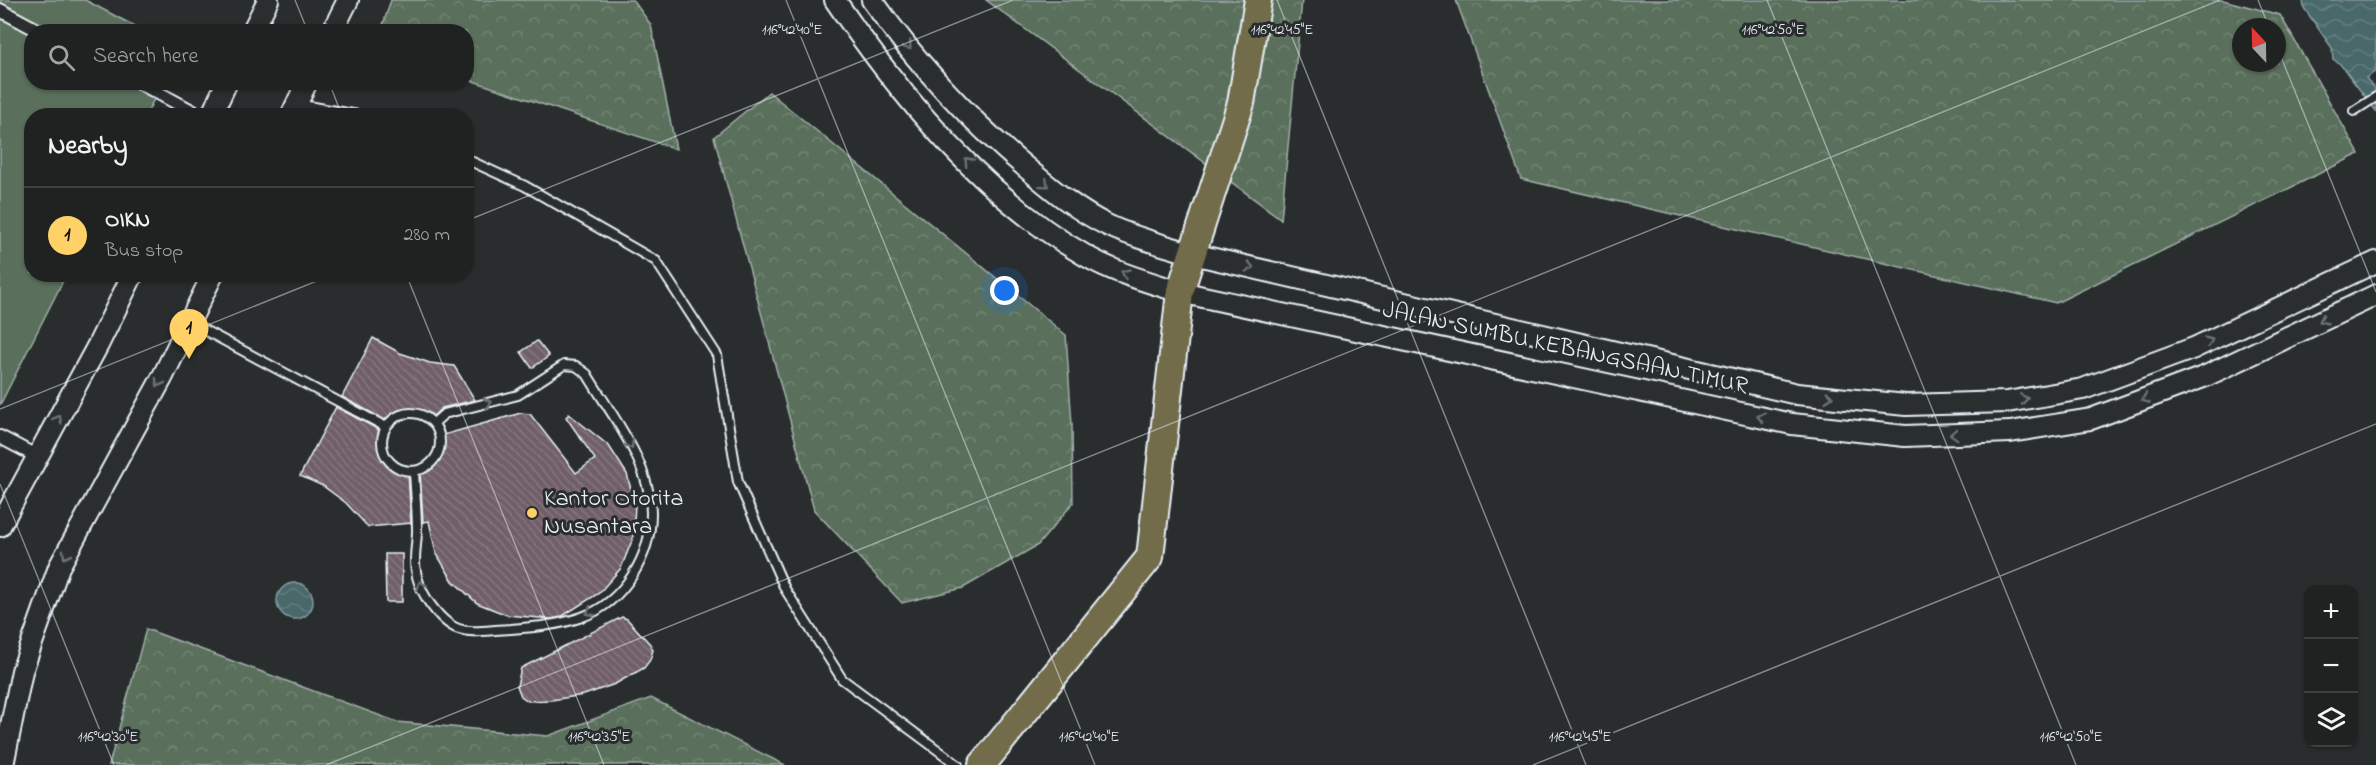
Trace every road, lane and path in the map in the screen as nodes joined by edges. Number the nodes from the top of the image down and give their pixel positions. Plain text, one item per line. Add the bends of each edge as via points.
1 (268, 0) edge
2 (348, 0) edge
3 (835, 0) edge
4 (872, 0) edge
5 (1258, 0) edge
6 (0, 10) edge
7 (26, 24) edge
8 (256, 24) edge
9 (336, 24) edge
10 (153, 90) edge
11 (223, 90) edge
12 (303, 90) edge
13 (2372, 99) edge
14 (186, 108) edge
15 (215, 108) edge
16 (295, 108) edge
17 (2354, 111) dead end
18 (474, 163) edge
19 (1193, 254) junction
20 (2376, 262) edge
21 (129, 282) edge
22 (209, 282) edge
23 (1180, 292) junction
24 (2376, 295) edge
25 (190, 322) junction
26 (434, 423) junction
27 (386, 427) junction
28 (0, 437) edge
29 (38, 457) junction
30 (414, 471) junction
31 (0, 526) edge
32 (3, 765) edge
33 (958, 765) edge
34 (982, 765) edge

1 - 8 street
2 - 9 street
23 -> 3 street, JALAN SUMBU KEBANGSAAN TIMUR via 1087,257 1011,203 920,111
4 -> 19 street, JALAN SUMBU KEBANGSAAN TIMUR via 943,91 990,138 1061,197 1106,225
5 - 19 highway via 1240,103
6 - 7 street
10 - 14 street
11 - 15 street
12 - 16 street
13 - 17 lane
18 - 33 lane via 525,186 656,261 717,355 738,482 785,589 842,679
19 -> 20 street, JALAN SUMBU KEBANGSAAN TIMUR via 1797,394 1906,405 2007,402 2083,389 2194,348
19 - 23 highway
29 -> 21 street
22 - 25 street
24 -> 23 street, JALAN SUMBU KEBANGSAAN TIMUR via 2206,376 2091,419 2010,432 1905,436 1792,424
23 - 34 highway via 1150,556
25 - 27 lane
25 -> 32 street via 59,567 22,671
26 - 27 lane via 409,413
26 - 30 lane via 440,438 438,453 429,466
26 -> 30 lane via 444,414 518,395 564,365 582,370 636,455 645,480 651,512 648,542 637,570 613,599 584,616 545,627 461,631 442,620 426,598 415,571
27 - 30 lane via 382,442 386,458 398,468
28 - 29 street
29 - 31 street

